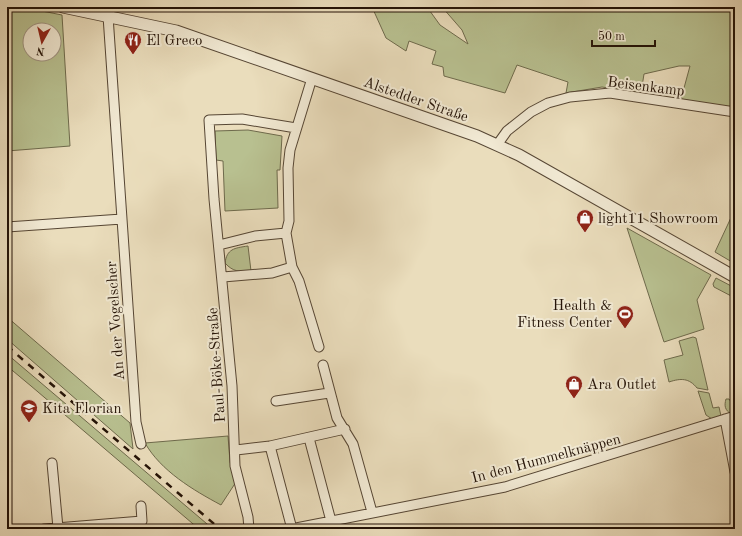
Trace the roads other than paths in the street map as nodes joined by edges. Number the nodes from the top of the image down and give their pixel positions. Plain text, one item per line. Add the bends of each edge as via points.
1 (64, 7) edge
2 (108, 16) junction
3 (312, 78) junction
4 (735, 112) edge
5 (296, 128) junction
6 (497, 145) junction
7 (122, 219) junction
8 (7, 226) edge
9 (286, 233) junction
10 (219, 245) junction
11 (292, 267) junction
12 (223, 277) junction
13 (735, 277) edge
14 (319, 347) dead end
15 (323, 365) dead end
16 (329, 393) junction
17 (276, 402) dead end
18 (735, 416) edge
19 (725, 419) junction
20 (345, 429) junction
21 (309, 438) junction
22 (140, 444) dead end
23 (270, 446) junction
24 (236, 450) junction
25 (52, 463) dead end
26 (735, 472) edge
27 (141, 506) dead end
28 (372, 512) junction
29 (331, 521) junction
30 (58, 528) junction
31 (44, 529) edge
32 (249, 529) edge
33 (292, 529) edge

1 - 2 street, Alstedder Straße
2 - 3 street, Alstedder Straße via 176,31
2 - 7 street, An der Vogelscher
3 - 5 street
3 - 6 street, Alstedder Straße
4 - 6 street, Beisenkamp via 610,93 570,97 548,103 531,112 507,131
5 - 9 street via 288,168 289,221
5 - 10 street, Paul-Böke-Straße via 242,119 209,120
6 - 13 street, Alstedder Straße
7 - 8 street
7 - 22 street, An der Vogelscher via 136,422
9 - 10 street via 254,236
9 - 11 street
10 - 12 street, Paul-Böke-Straße
11 - 12 street via 272,273
11 - 14 street via 299,281
12 - 24 street, Paul-Böke-Straße
15 - 16 street
16 - 17 street
16 - 20 street via 337,418
18 - 19 street, In den Hummelknäppen
19 - 26 street
19 - 28 street, In den Hummelknäppen via 505,487
20 - 21 street
20 - 28 street via 353,444
21 - 23 street
21 - 29 street
23 - 24 street
23 - 33 street
24 - 32 street, Paul-Böke-Straße via 235,466
25 - 30 street
27 - 30 street via 142,521
28 - 29 street, In den Hummelknäppen
29 - 33 street, In den Hummelknäppen
30 - 31 street

